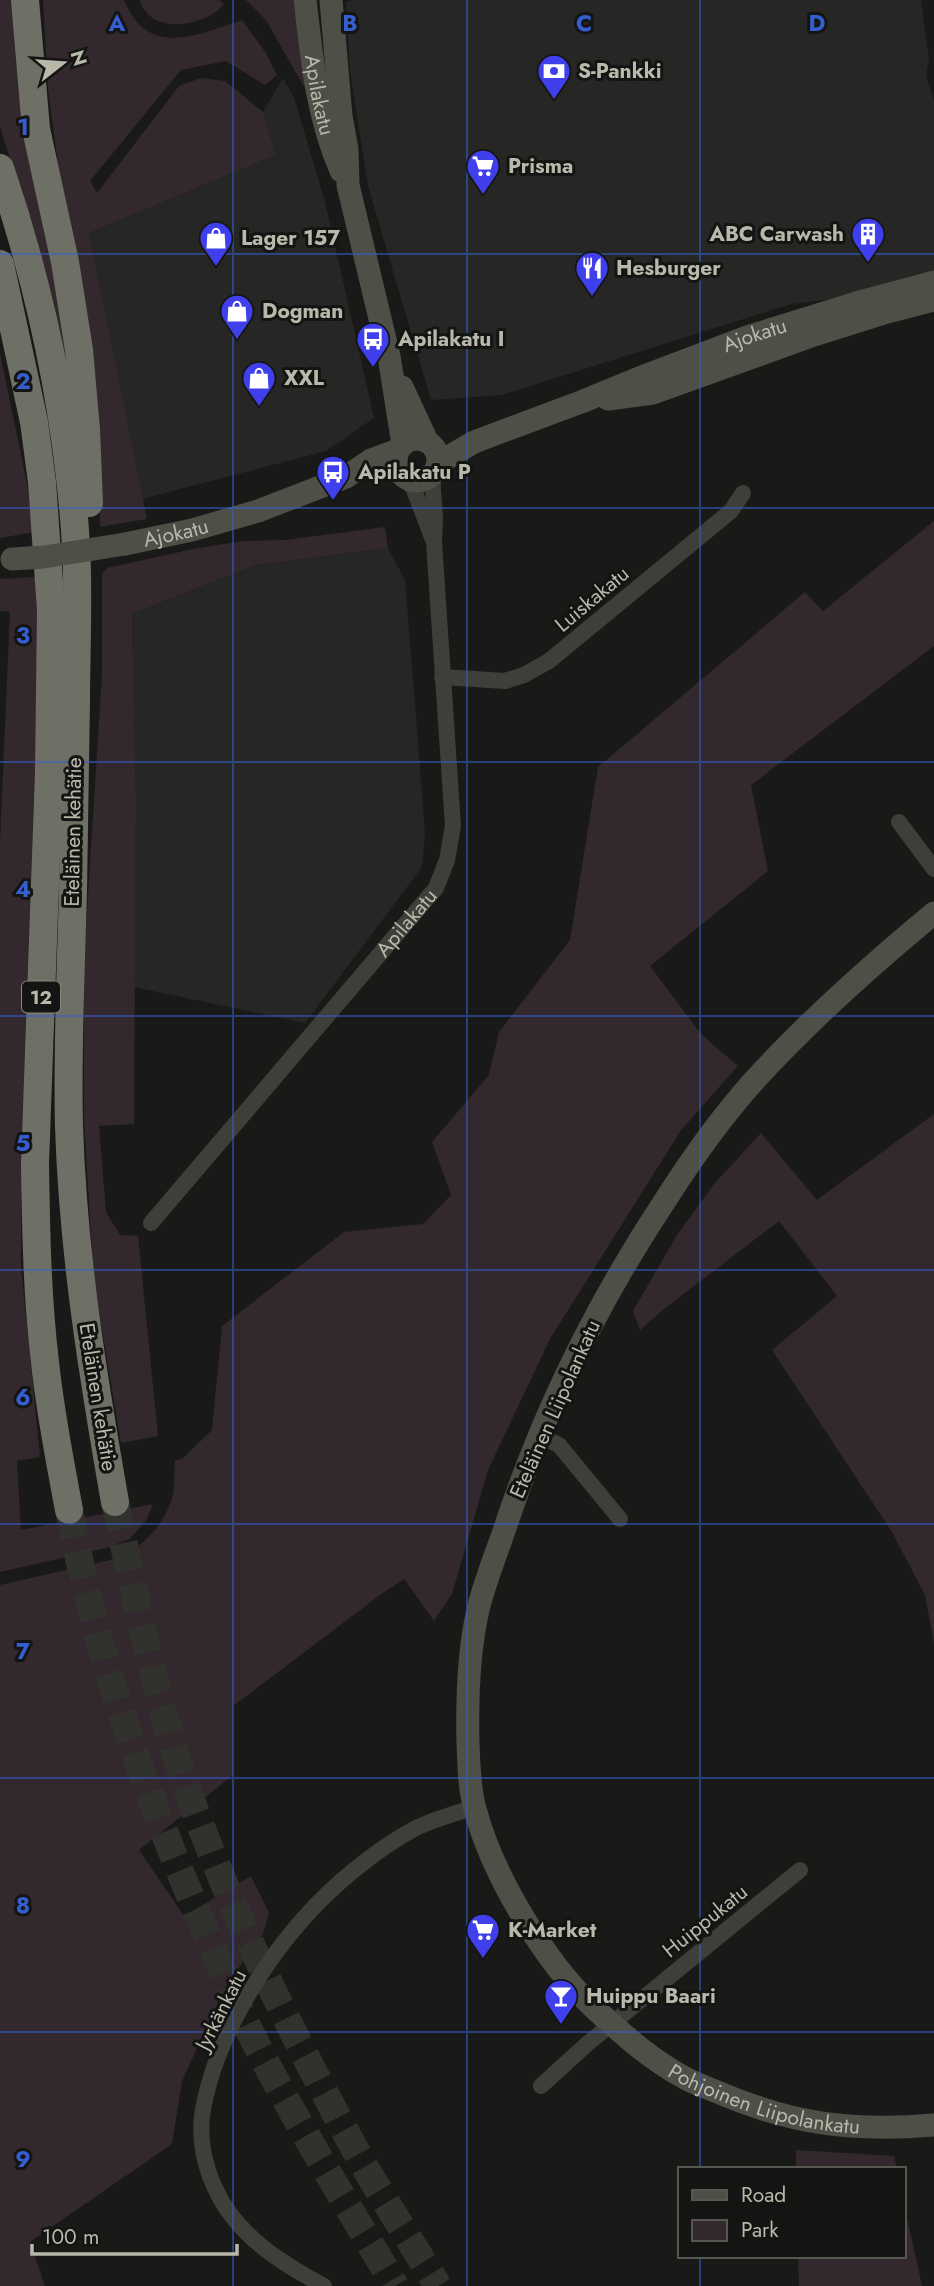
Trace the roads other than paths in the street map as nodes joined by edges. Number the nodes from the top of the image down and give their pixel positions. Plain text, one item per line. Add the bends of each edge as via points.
1 (25, 0) edge
2 (305, 0) edge
3 (331, 0) edge
4 (0, 168) edge
5 (348, 185) junction
6 (0, 264) edge
7 (934, 282) edge
8 (934, 300) edge
9 (389, 356) junction
10 (581, 402) junction
11 (433, 459) junction
12 (402, 462) junction
13 (743, 493) dead end
14 (434, 542) junction
15 (6, 560) edge
16 (442, 677) junction
17 (899, 822) dead end
18 (934, 869) edge
19 (73, 890) junction
20 (934, 913) edge
21 (151, 1223) dead end
22 (538, 1435) junction
23 (115, 1502) tunnel mouth
24 (68, 1510) tunnel mouth
25 (620, 1519) dead end
26 (474, 1807) junction
27 (800, 1870) dead end
28 (612, 2025) junction
29 (541, 2086) dead end
30 (934, 2126) edge
31 (324, 2286) edge

1 - 19 highway via 36,129 72,302 86,430 90,614
2 - 5 street, Apilakatu via 314,81 330,145
3 - 5 street, Apilakatu
4 - 19 highway, Eteläinen kehätie / 12 via 47,343 72,503 77,588
5 - 9 street, Apilakatu
6 - 24 highway, Eteläinen kehätie / 12 via 34,422 51,610 36,1231 44,1360
7 - 10 street, Ajokatu via 747,337
8 - 10 street, Ajokatu via 814,335 653,393
9 - 11 street, Apilakatu
9 - 12 street, Apilakatu
10 - 11 street, Ajokatu via 474,442 447,458
11 - 12 street via 421,481
11 - 12 street via 419,439 411,440
11 - 14 street, Apilakatu
12 - 14 street, Apilakatu
12 - 15 street, Ajokatu, bridge via 371,460 346,477 258,511 192,530
13 - 16 street, Luiskakatu via 731,511 550,661 505,681
14 - 16 street, Apilakatu
16 - 21 street, Apilakatu via 453,826 436,888
17 - 18 street
19 - 23 highway, Eteläinen kehätie / 12 via 68,1055 72,1187 80,1279
20 - 22 street, Eteläinen Liipolankatu via 862,972 752,1083 714,1130 638,1240 577,1351
22 - 25 street via 559,1445
22 - 26 street, Eteläinen Liipolankatu via 478,1610 468,1721
26 - 28 street, Eteläinen Liipolankatu via 503,1879 534,1932 560,1970
26 - 31 street, Jyrkänkatu via 415,1829 381,1851 304,1918 278,1949 238,2013 210,2082 202,2139 216,2190 254,2241
27 - 28 street, Huippukatu
28 - 29 street, Huippukatu
28 - 30 street, Pohjoinen Liipolankatu via 684,2078 752,2107 812,2123 888,2129

